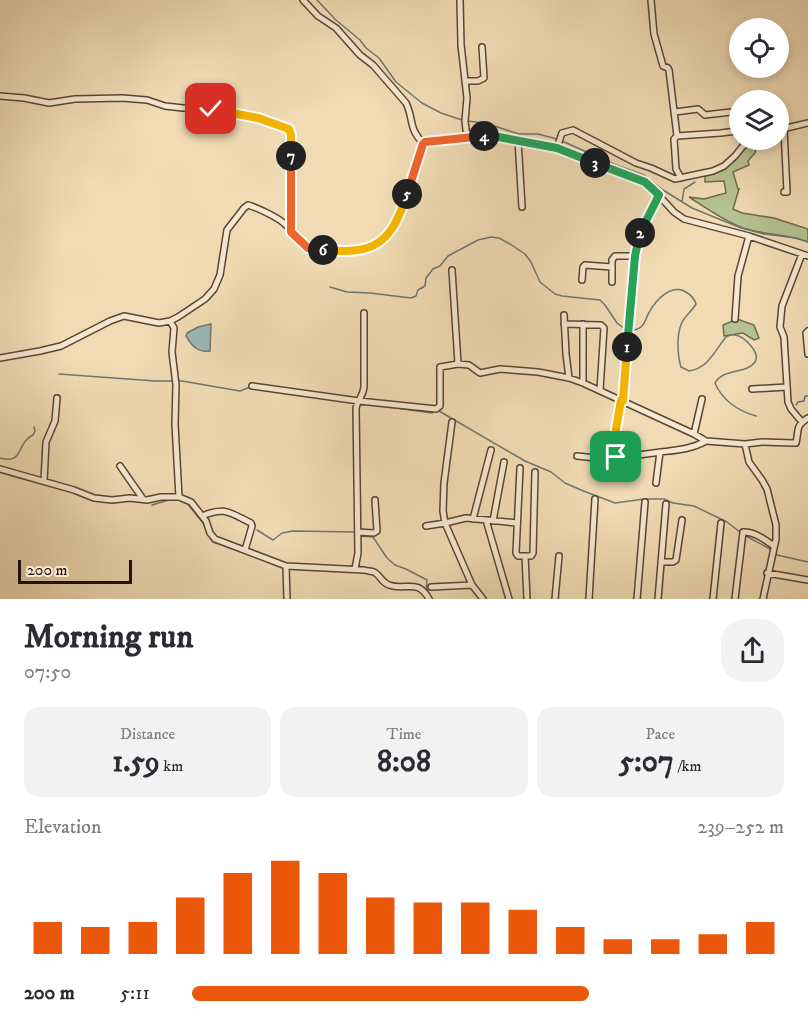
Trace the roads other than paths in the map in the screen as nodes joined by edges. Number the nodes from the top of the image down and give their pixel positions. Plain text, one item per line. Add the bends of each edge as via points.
1 (303, 0) edge
2 (460, 0) edge
3 (651, 0) edge
4 (482, 47) dead end
5 (465, 81) junction
6 (0, 96) edge
7 (675, 112) junction
8 (729, 112) edge
9 (808, 123) edge
10 (789, 128) edge
11 (729, 132) edge
12 (677, 136) junction
13 (467, 138) junction
14 (518, 140) junction
15 (423, 144) junction
16 (557, 148) junction
17 (738, 150) edge
18 (783, 150) edge
19 (681, 178) junction
20 (784, 192) dead end
21 (659, 195) junction
22 (522, 207) dead end
23 (291, 232) junction
24 (749, 236) junction
25 (805, 255) edge
26 (635, 256) junction
27 (612, 267) junction
28 (452, 270) dead end
29 (582, 280) dead end
30 (612, 282) dead end
31 (364, 313) dead end
32 (564, 315) dead end
33 (735, 319) dead end
34 (170, 321) junction
35 (564, 324) junction
36 (583, 324) junction
37 (808, 331) edge
38 (808, 354) edge
39 (0, 358) edge
40 (458, 364) junction
41 (569, 378) junction
42 (583, 383) junction
43 (252, 386) dead end
44 (787, 387) junction
45 (752, 389) dead end
46 (600, 390) junction
47 (57, 398) dead end
48 (702, 399) dead end
49 (359, 401) junction
50 (622, 401) junction
51 (808, 418) edge
52 (452, 422) dead end
53 (802, 422) junction
54 (694, 434) junction
55 (706, 441) junction
56 (745, 444) junction
57 (491, 450) dead end
58 (660, 452) junction
59 (577, 456) dead end
60 (616, 457) junction
61 (504, 462) dead end
62 (120, 466) dead end
63 (519, 468) dead end
64 (0, 469) edge
65 (535, 472) dead end
66 (44, 481) junction
67 (656, 483) dead end
68 (179, 497) junction
69 (595, 499) dead end
70 (144, 500) junction
71 (375, 500) dead end
72 (645, 502) dead end
73 (666, 504) dead end
74 (202, 516) junction
75 (473, 519) junction
76 (486, 520) junction
77 (682, 520) dead end
78 (494, 521) junction
79 (445, 523) junction
80 (517, 523) junction
81 (721, 523) dead end
82 (426, 526) dead end
83 (358, 532) junction
84 (774, 546) junction
85 (245, 550) junction
86 (525, 556) junction
87 (559, 556) dead end
88 (661, 562) junction
89 (286, 566) junction
90 (355, 569) junction
91 (767, 573) junction
92 (808, 580) edge
93 (472, 585) junction
94 (431, 587) dead end
95 (287, 599) edge
96 (429, 599) edge
97 (483, 599) edge
98 (509, 599) edge
99 (527, 599) edge
100 (555, 599) edge
101 (589, 599) edge
102 (637, 599) edge
103 (658, 599) edge
104 (713, 599) edge
105 (735, 599) edge
106 (763, 599) edge

1 - 15 street via 373,65 406,103 414,133
2 - 5 street
3 - 7 street via 654,34 663,66 669,70
4 - 5 street via 484,78
5 - 13 street
6 - 23 street via 49,103 147,100 165,106 258,118 289,129
7 - 8 street via 698,109 705,115
7 - 12 street
9 - 10 street
11 - 12 street
12 - 19 street via 676,169
13 - 14 street via 493,136
13 - 15 street
14 - 16 street
14 - 22 street
15 - 23 street via 394,228 380,242 350,251 312,249
16 - 19 street via 562,133 573,130 636,163
16 - 21 street via 645,182
17 - 19 street via 724,166
18 - 20 street
21 - 24 street via 684,219
21 - 26 street via 638,236
23 - 34 street via 282,221 251,206 244,208 227,230 214,290
24 - 25 street
24 - 33 street via 738,276
25 - 44 street via 782,306 780,327
26 - 27 street via 615,256
26 - 50 street
27 - 29 street via 585,265
27 - 30 street
28 - 40 street
31 - 49 street via 364,387
32 - 35 street
34 - 39 street via 159,323 124,316 61,346
34 - 68 street via 174,328
35 - 36 street
35 - 41 street
36 - 42 street
36 - 46 street via 604,328
37 - 38 street
40 - 41 street via 469,365 480,373 500,369
40 - 49 street via 440,367 440,406 436,409
41 - 42 street
42 - 46 street
43 - 49 street
44 - 45 street
44 - 53 street via 789,405
46 - 50 street
47 - 66 street via 55,421 46,442
48 - 54 street
49 - 83 street
50 - 54 street
50 - 60 street
51 - 53 street
52 - 79 street via 444,483
53 - 56 street via 796,443
54 - 55 street
55 - 56 street
55 - 58 street via 695,447
56 - 84 street via 749,462 767,489 774,515
57 - 75 street
58 - 60 street
58 - 67 street
59 - 60 street
61 - 78 street
62 - 70 street
63 - 80 street
64 - 66 street
65 - 86 street via 533,553
66 - 70 street via 94,498
68 - 70 street
68 - 74 street via 191,502
69 - 101 street
71 - 83 street via 377,531
72 - 102 street
73 - 88 street
74 - 85 street via 215,539
74 - 85 street via 227,511 250,523
75 - 76 street
75 - 79 street
76 - 78 street
76 - 98 street
77 - 88 street via 676,560
78 - 80 street
79 - 82 street
79 - 93 street
80 - 86 street via 516,555
81 - 104 street
83 - 90 street
84 - 91 street
84 - 105 street via 743,532
85 - 89 street
86 - 99 street
87 - 100 street
88 - 103 street
89 - 90 street
89 - 95 street
90 - 96 street via 375,572 390,586 418,587
91 - 92 street
91 - 106 street
93 - 94 street
93 - 97 street

